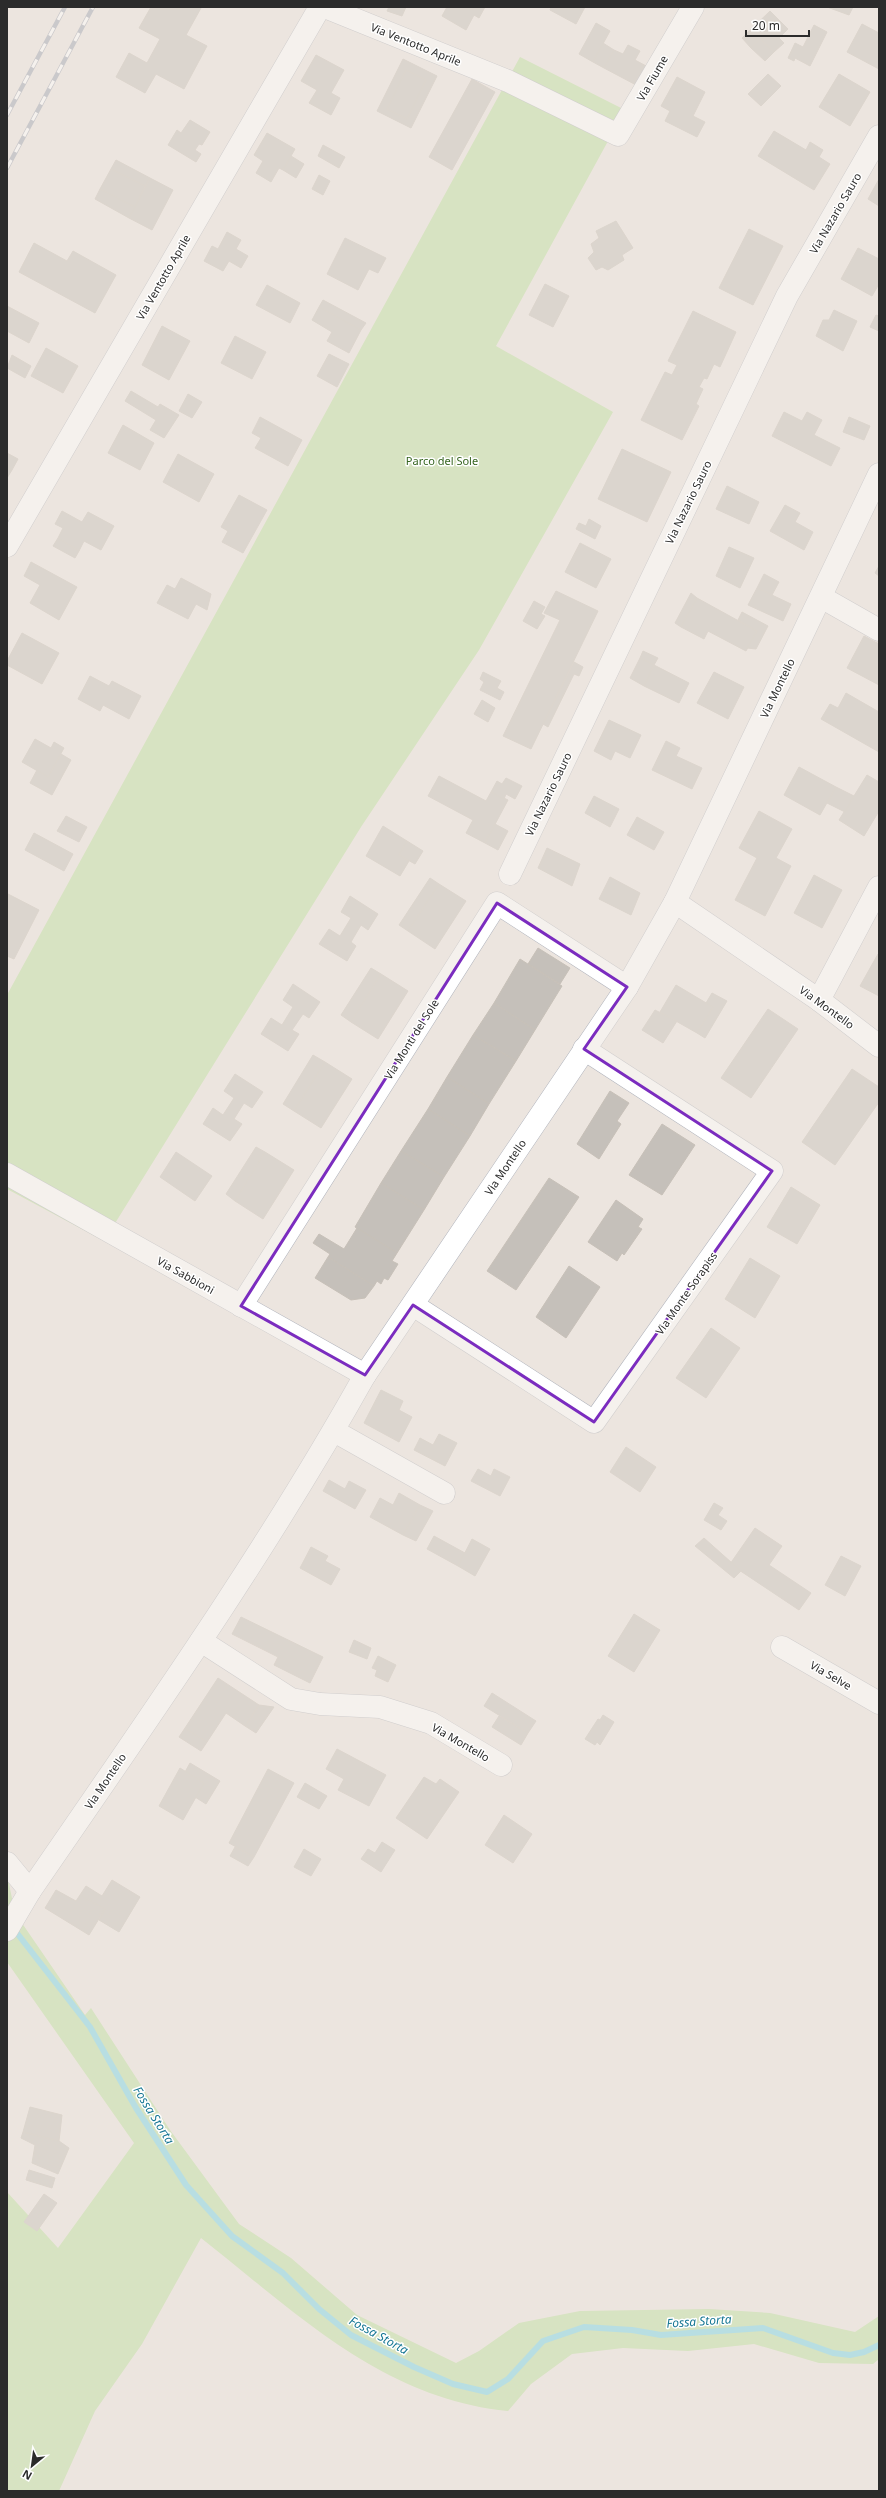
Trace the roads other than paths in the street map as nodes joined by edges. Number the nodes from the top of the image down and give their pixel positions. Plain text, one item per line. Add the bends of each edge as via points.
1 (320, 7) edge
2 (325, 7) edge
3 (693, 7) edge
4 (605, 128) joint
5 (879, 136) edge
6 (879, 474) edge
7 (7, 546) edge
8 (821, 597) junction
9 (879, 630) edge
10 (510, 874) dead end
11 (879, 887) edge
12 (675, 902) junction
13 (626, 987) junction
14 (819, 1000) junction
15 (879, 1046) edge
16 (584, 1049) junction
17 (7, 1174) edge
18 (413, 1305) junction
19 (241, 1306) junction
20 (365, 1375) junction
21 (334, 1431) junction
22 (444, 1493) dead end
23 (201, 1641) junction
24 (782, 1647) dead end
25 (879, 1703) edge
26 (501, 1764) dead end
27 (7, 1863) edge
28 (30, 1891) junction
29 (12, 1923) edge

1 - 7 street, Via Ventotto Aprile
2 - 4 street, Via Ventotto Aprile via 508,81
3 - 4 street, Via Fiume via 618,135
5 - 10 street, Via Nazario Sauro via 787,296
6 - 8 street, Via Montello
8 - 9 street
8 - 12 street, Via Montello
11 - 14 street
12 - 13 street, Via Montello
12 - 14 street, Via Montello
13 - 16 street, Via Montello
13 - 19 street, Via Monti del Sole via 497,903
14 - 15 street, Via Montello
16 - 18 street, Via Montello
16 - 18 street, Via Monte Sorapiss via 772,1171 594,1422
17 - 19 street, Via Sabbioni
18 - 20 street, Via Montello
19 - 20 street, Via Sabbioni
20 - 21 street, Via Montello
21 - 22 street
21 - 23 street, Via Montello
23 - 26 street, Via Montello via 291,1699 320,1704 380,1707 430,1723
23 - 28 street, Via Montello
24 - 25 street, Via Selve
27 - 28 street
28 - 29 street, Via Montello

